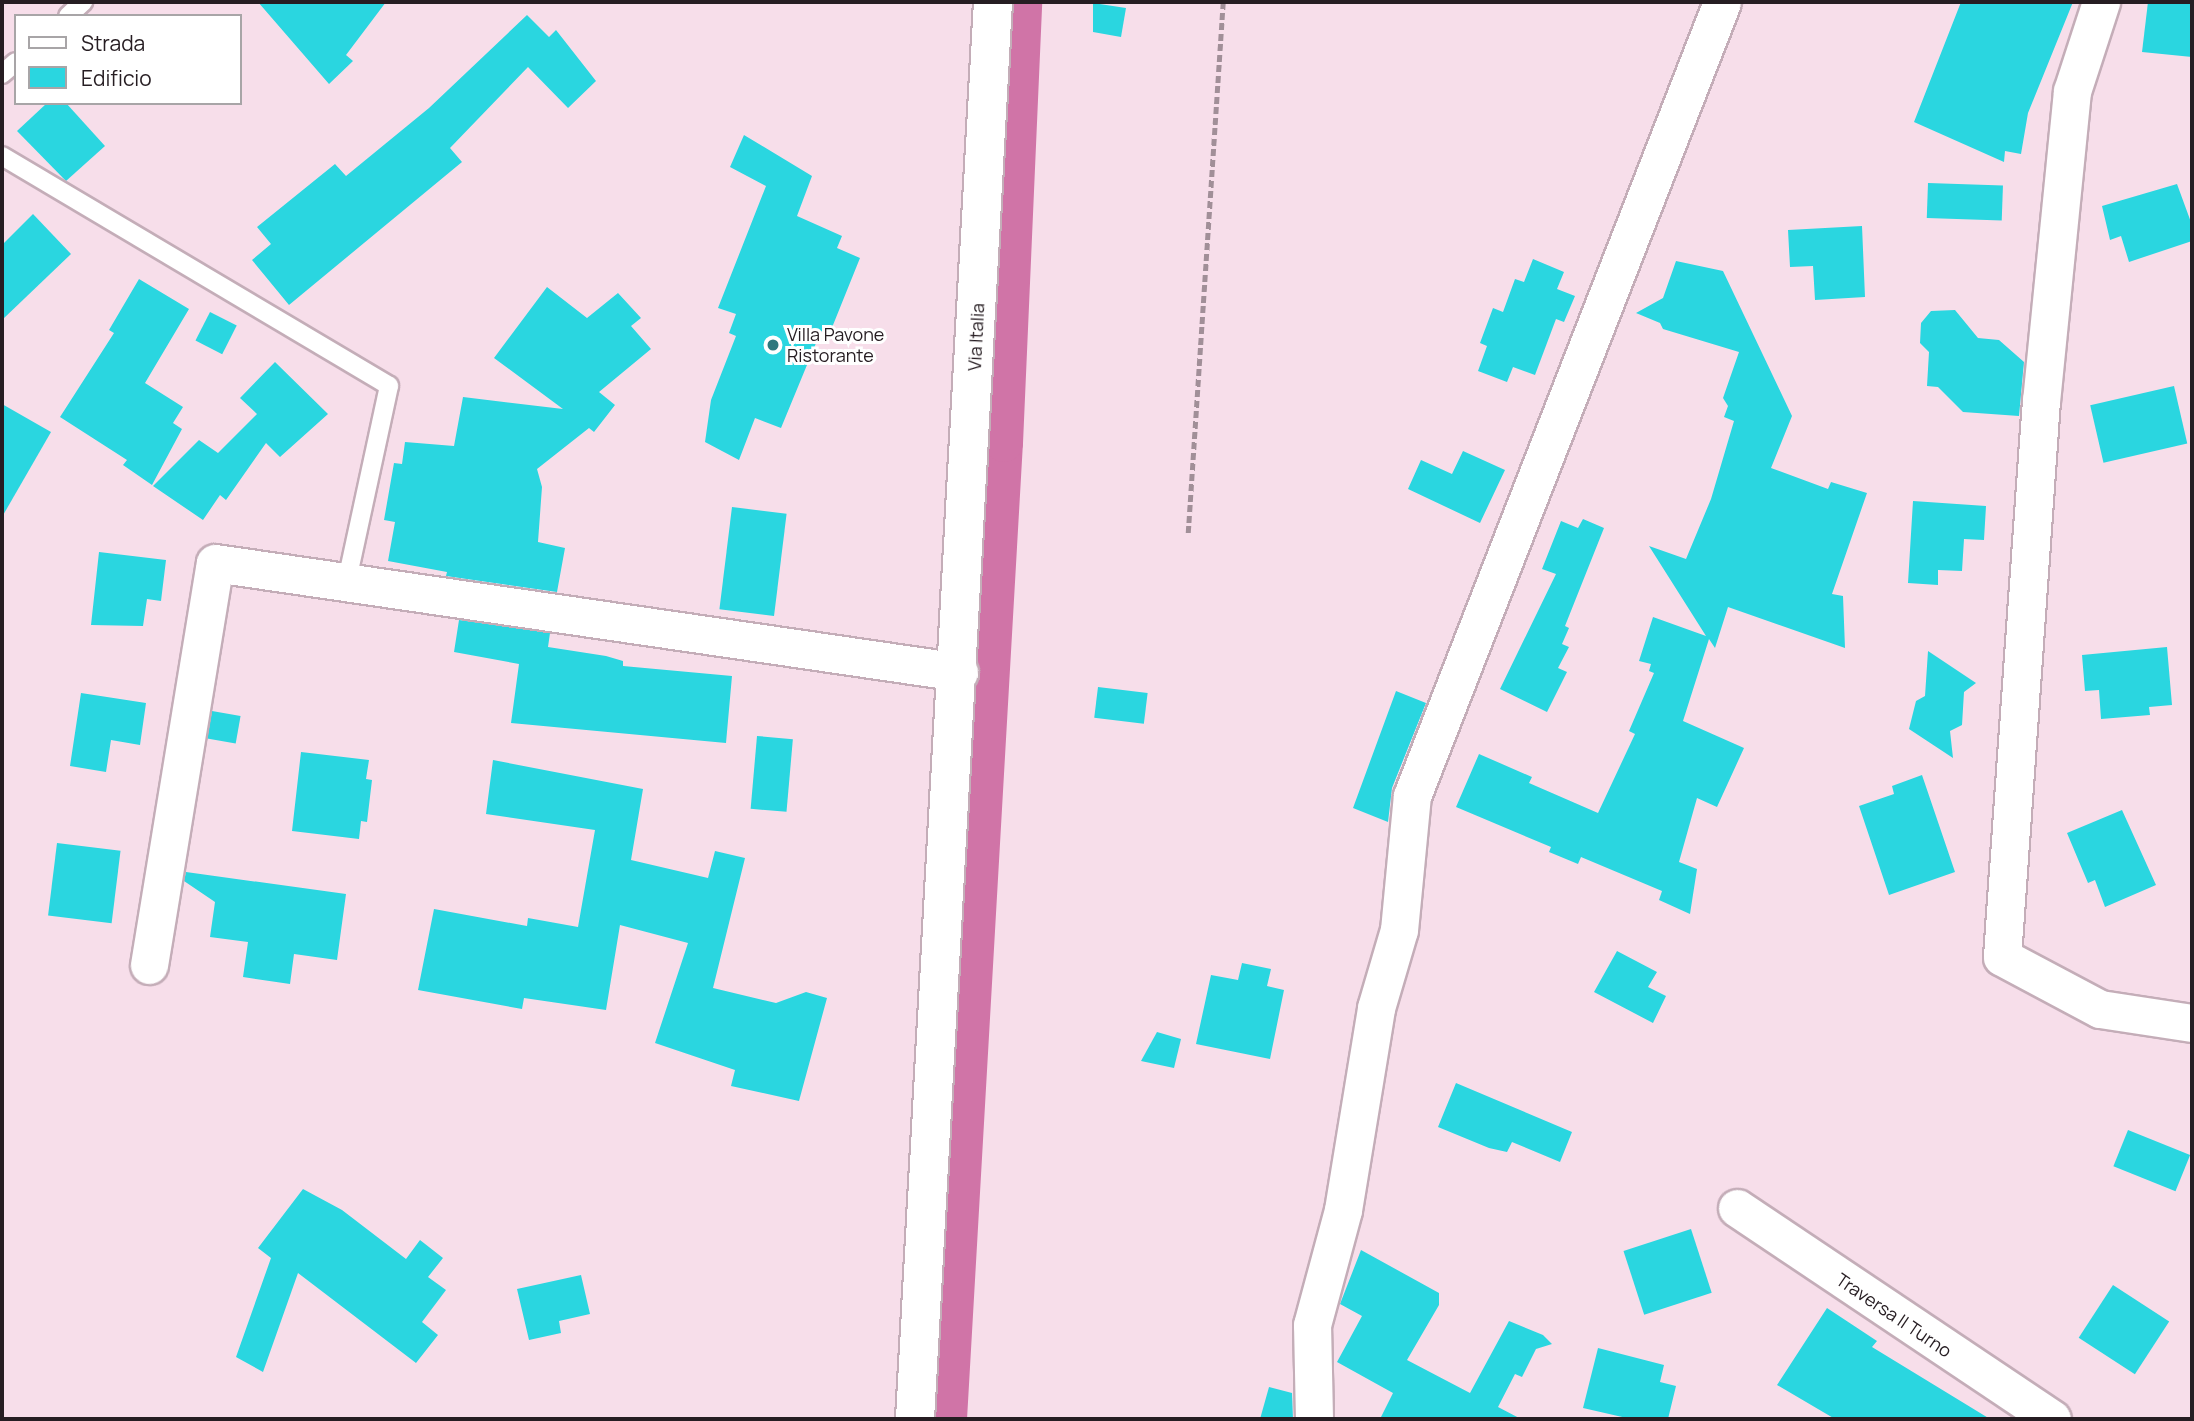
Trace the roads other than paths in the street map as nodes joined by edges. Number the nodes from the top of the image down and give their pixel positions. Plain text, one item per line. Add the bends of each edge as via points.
1 (83, 2) edge
2 (993, 2) edge
3 (1722, 2) edge
4 (2101, 2) edge
5 (70, 14) edge
6 (2, 156) edge
7 (346, 579) junction
8 (959, 672) junction
9 (149, 965) dead end
10 (2192, 1023) edge
11 (1737, 1208) dead end
12 (915, 1419) edge
13 (1314, 1419) edge
14 (2052, 1419) edge

1 - 5 lane
2 - 8 street, Via Italia
3 - 13 street via 1412,796 1399,930 1376,1008 1343,1210 1312,1325
4 - 10 street via 2072,91 2041,400 2002,957 2100,1009
6 - 7 lane via 389,386
7 - 8 street
7 - 9 street via 215,563
8 - 12 street, Via Italia
11 - 14 street, Traversa II Turno

